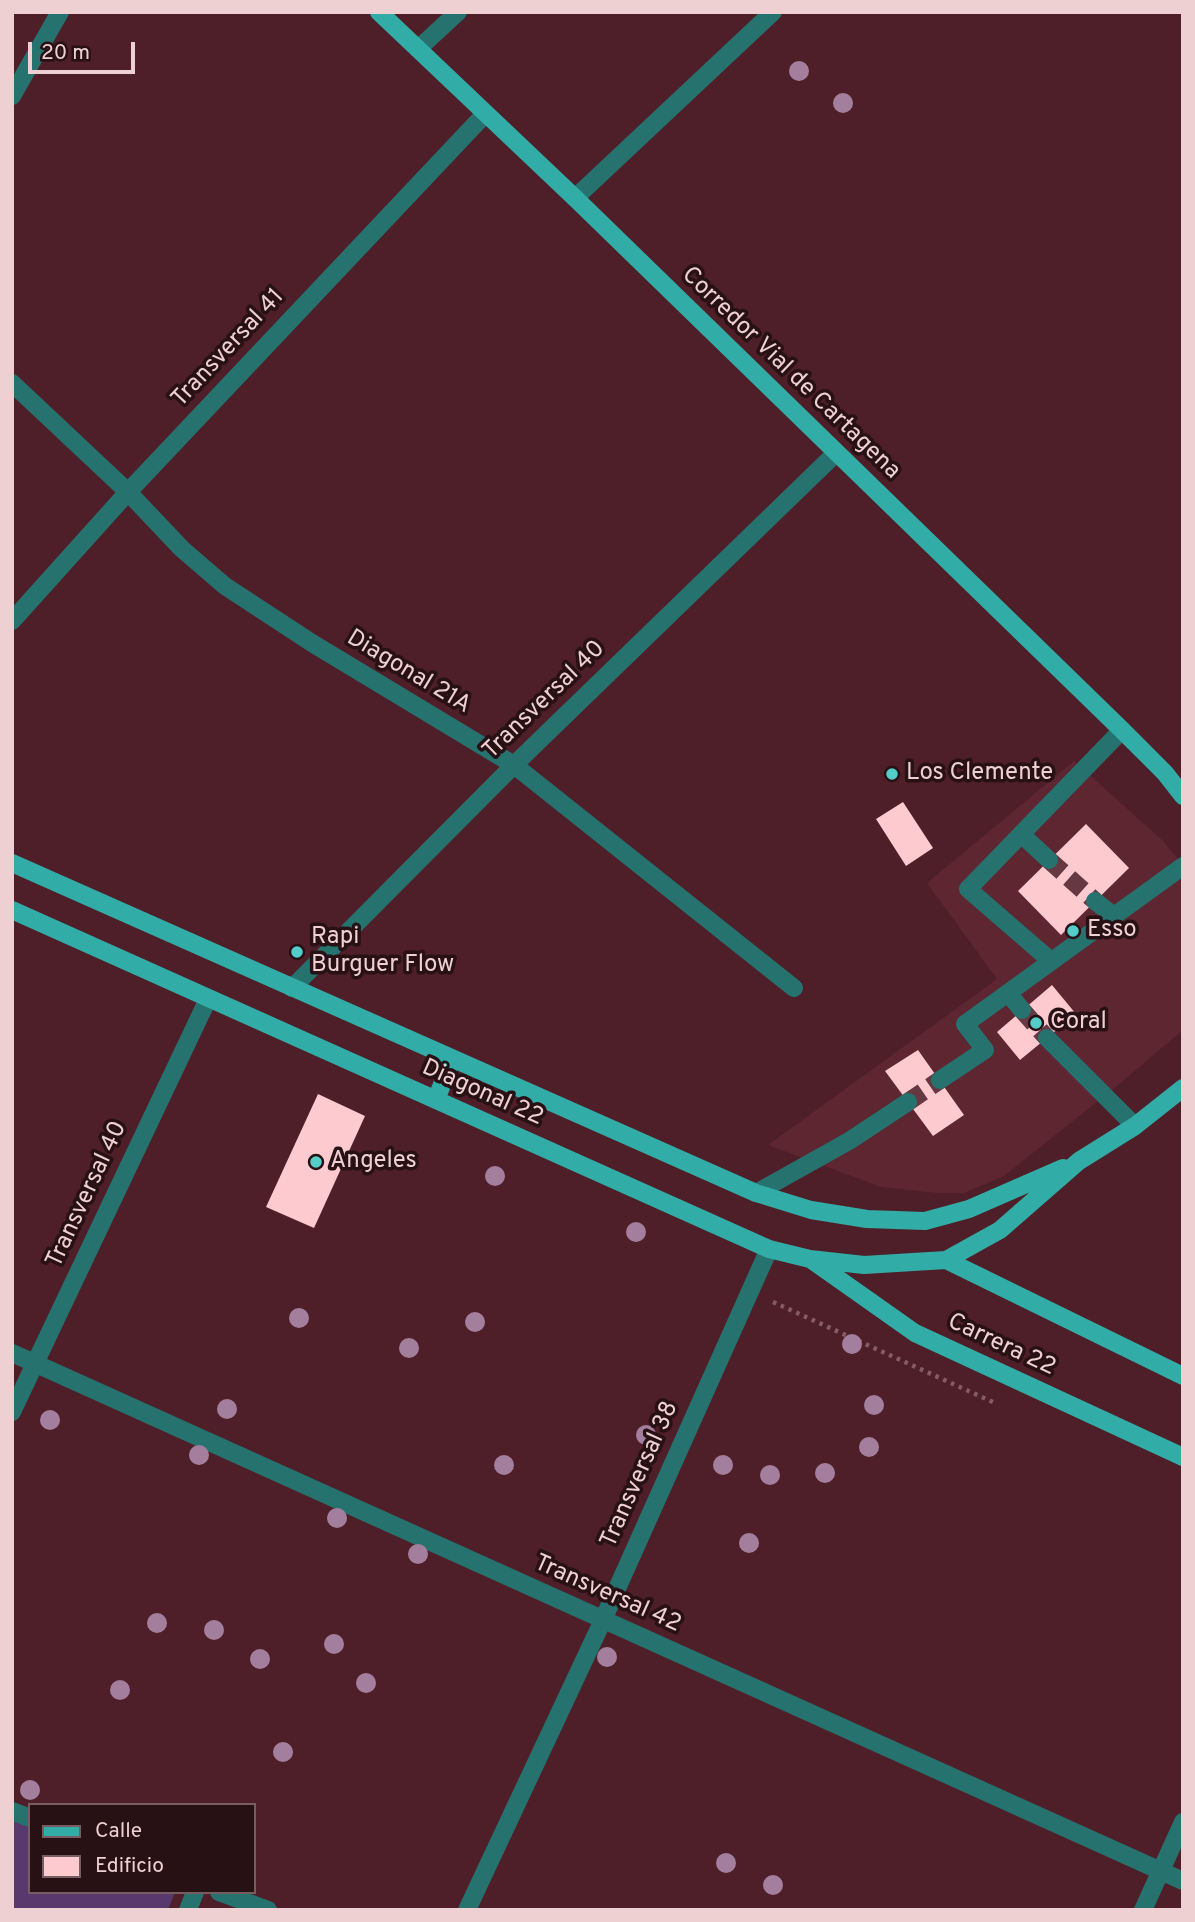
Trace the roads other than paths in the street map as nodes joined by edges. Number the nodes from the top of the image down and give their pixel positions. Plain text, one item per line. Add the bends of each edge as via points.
1 (60, 12) edge
2 (379, 12) edge
3 (458, 12) edge
4 (772, 12) edge
5 (418, 49) junction
6 (12, 96) edge
7 (485, 114) junction
8 (575, 198) junction
9 (12, 383) edge
10 (836, 453) junction
11 (128, 492) junction
12 (12, 621) edge
13 (1122, 730) junction
14 (514, 765) junction
15 (1165, 773) junction
16 (1183, 780) edge
17 (1183, 796) edge
18 (1021, 834) junction
19 (1049, 860) tunnel mouth
20 (12, 863) edge
21 (1183, 866) edge
22 (1095, 901) tunnel mouth
23 (12, 910) edge
24 (1114, 916) junction
25 (1051, 961) junction
26 (292, 988) junction
27 (794, 988) dead end
28 (1008, 993) junction
29 (208, 999) junction
30 (1022, 1010) tunnel mouth
31 (1047, 1038) tunnel mouth
32 (452, 1059) junction
33 (940, 1080) tunnel mouth
34 (1183, 1088) edge
35 (436, 1100) junction
36 (908, 1102) tunnel mouth
37 (1135, 1126) junction
38 (1079, 1161) junction
39 (756, 1193) junction
40 (769, 1249) junction
41 (810, 1259) junction
42 (946, 1260) junction
43 (12, 1353) edge
44 (35, 1364) junction
45 (1183, 1377) edge
46 (12, 1412) edge
47 (1183, 1457) edge
48 (603, 1620) junction
49 (1183, 1822) edge
50 (1161, 1871) junction
51 (1183, 1881) edge
52 (224, 1894) edge
53 (268, 1910) edge
54 (467, 1910) edge
55 (1143, 1910) edge

1 - 6 street
2 - 5 main road, Corredor Vial de Cartagena
3 - 5 street
4 - 8 street
5 - 7 main road, Corredor Vial de Cartagena
7 - 8 main road, Corredor Vial de Cartagena
7 - 11 street, Transversal 41
8 - 10 main road, Corredor Vial de Cartagena
9 - 11 street, Diagonal 21A
10 - 13 main road, Corredor Vial de Cartagena
10 - 14 street, Transversal 40
11 - 12 street, Transversal 41
11 - 14 street, Diagonal 21A via 181,549 225,586
13 - 15 main road, Corredor Vial de Cartagena
13 - 18 street
14 - 26 street, Transversal 40
14 - 27 street, Diagonal 21A
15 - 16 main road
15 - 17 main road, Corredor Vial de Cartagena
18 - 19 street
18 - 25 street via 968,889
20 - 26 main road, Diagonal 22
21 - 24 street
22 - 24 street
23 - 29 main road, Diagonal 22
24 - 25 street
25 - 28 street
26 - 32 main road, Diagonal 22
28 - 30 street
28 - 33 street via 965,1024 985,1050
29 - 35 main road, Diagonal 22
29 - 44 street, Transversal 40
31 - 37 street
32 - 35 main road
32 - 39 main road, Diagonal 22
34 - 37 main road
35 - 40 main road, Diagonal 22
36 - 39 street
37 - 38 main road
38 - 39 main road, Diagonal 22 via 969,1209 925,1221 867,1219
38 - 42 main road via 1000,1230
40 - 41 main road, Diagonal 22
40 - 48 street, Transversal 38
41 - 42 main road, Diagonal 22 via 864,1265
41 - 47 main road, Carrera 22 via 915,1333
42 - 45 main road
43 - 44 street, Transversal 42
44 - 46 street, Transversal 40
44 - 48 street, Transversal 42
48 - 50 street, Transversal 42
48 - 54 street, Transversal 38
49 - 50 street
50 - 51 street, Transversal 42
50 - 55 street
52 - 53 street

